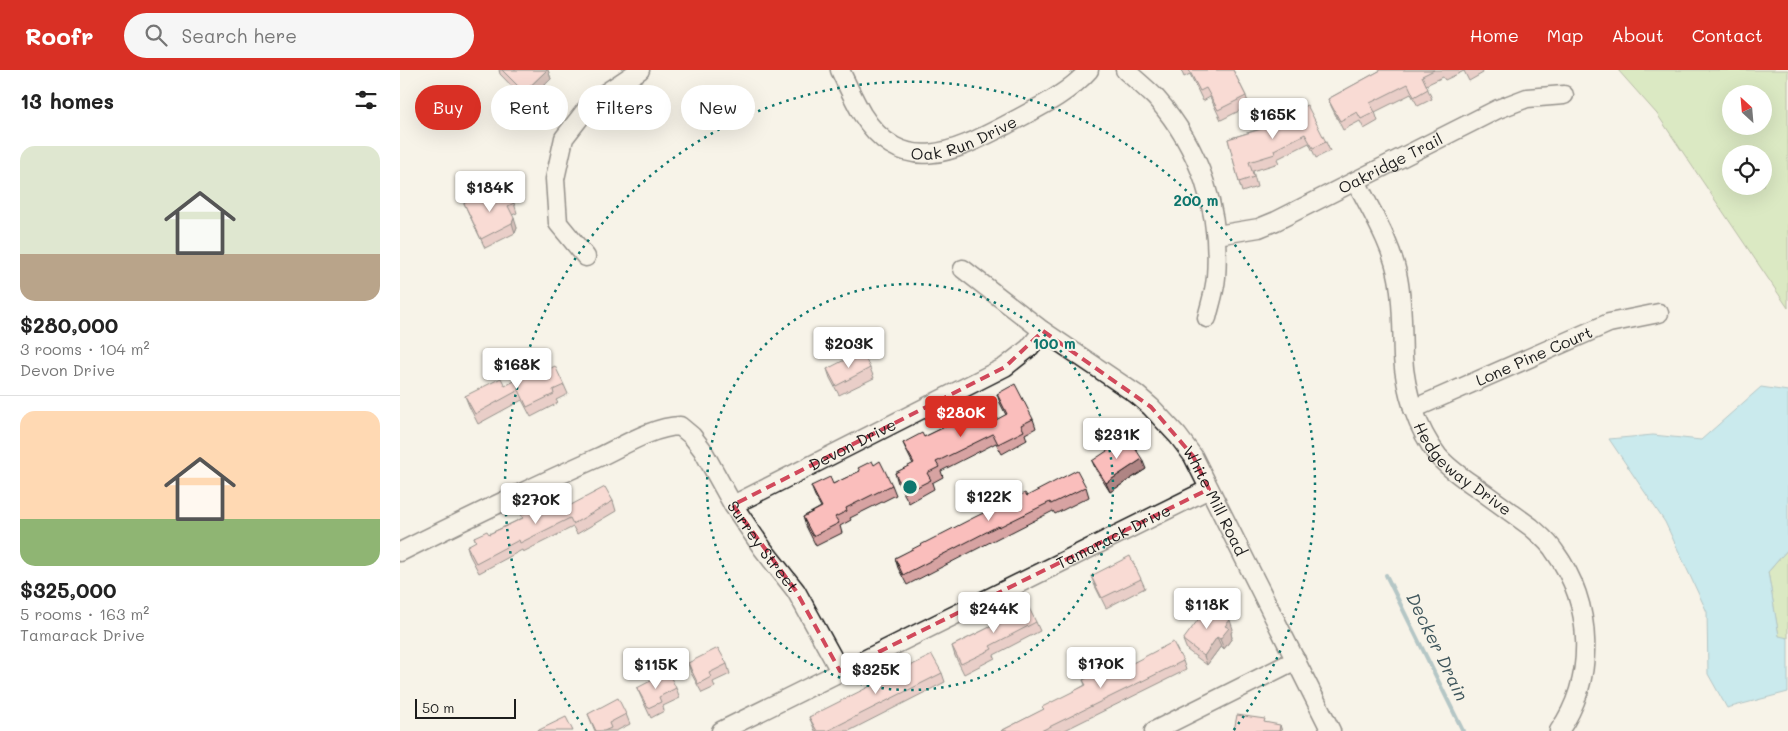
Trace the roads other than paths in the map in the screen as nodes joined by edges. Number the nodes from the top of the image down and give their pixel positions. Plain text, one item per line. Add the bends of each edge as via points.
1 (640, 70) edge
2 (840, 70) edge
3 (1089, 70) edge
4 (1125, 70) edge
5 (1564, 96) dead end
6 (1356, 181) junction
7 (1217, 235) junction
8 (586, 257) dead end
9 (963, 269) dead end
10 (1659, 313) dead end
11 (1208, 318) dead end
12 (1042, 331) junction
13 (1413, 409) junction
14 (1209, 489) junction
15 (733, 505) junction
16 (400, 552) edge
17 (1296, 660) junction
18 (840, 672) junction
19 (721, 731) edge
20 (1154, 731) edge
21 (1331, 731) edge
22 (1559, 731) edge

1 - 8 street via 592,102 564,138 555,179 558,224
2 - 3 street, Oak Run Drive via 872,128 890,144 906,152 933,154 960,147 1054,99
4 - 7 street via 1154,97 1182,132 1201,169
5 - 6 street, Oakridge Trail via 1526,98 1498,109
6 - 7 street, Oakridge Trail via 1276,222
6 - 13 street, Hedgeway Drive via 1398,276 1404,366
7 - 11 street via 1216,279
9 - 12 street, White Mill Road
10 - 13 street, Lone Pine Court via 1609,323
12 - 14 street, White Mill Road via 1121,383 1151,407 1193,456
12 - 15 street, Devon Drive via 1029,348 1005,367
13 - 22 street, Hedgeway Drive via 1437,455 1452,470 1531,527 1555,551 1567,570 1582,611 1586,654 1577,698
14 - 17 street, White Mill Road
14 - 18 street, Tamarack Drive
15 - 16 street, Surrey Street via 702,448 680,426 650,434 554,477
15 - 18 street, Surrey Street via 796,591
17 - 20 street
17 - 21 street, White Mill Road
18 - 19 street, Tamarack Drive

